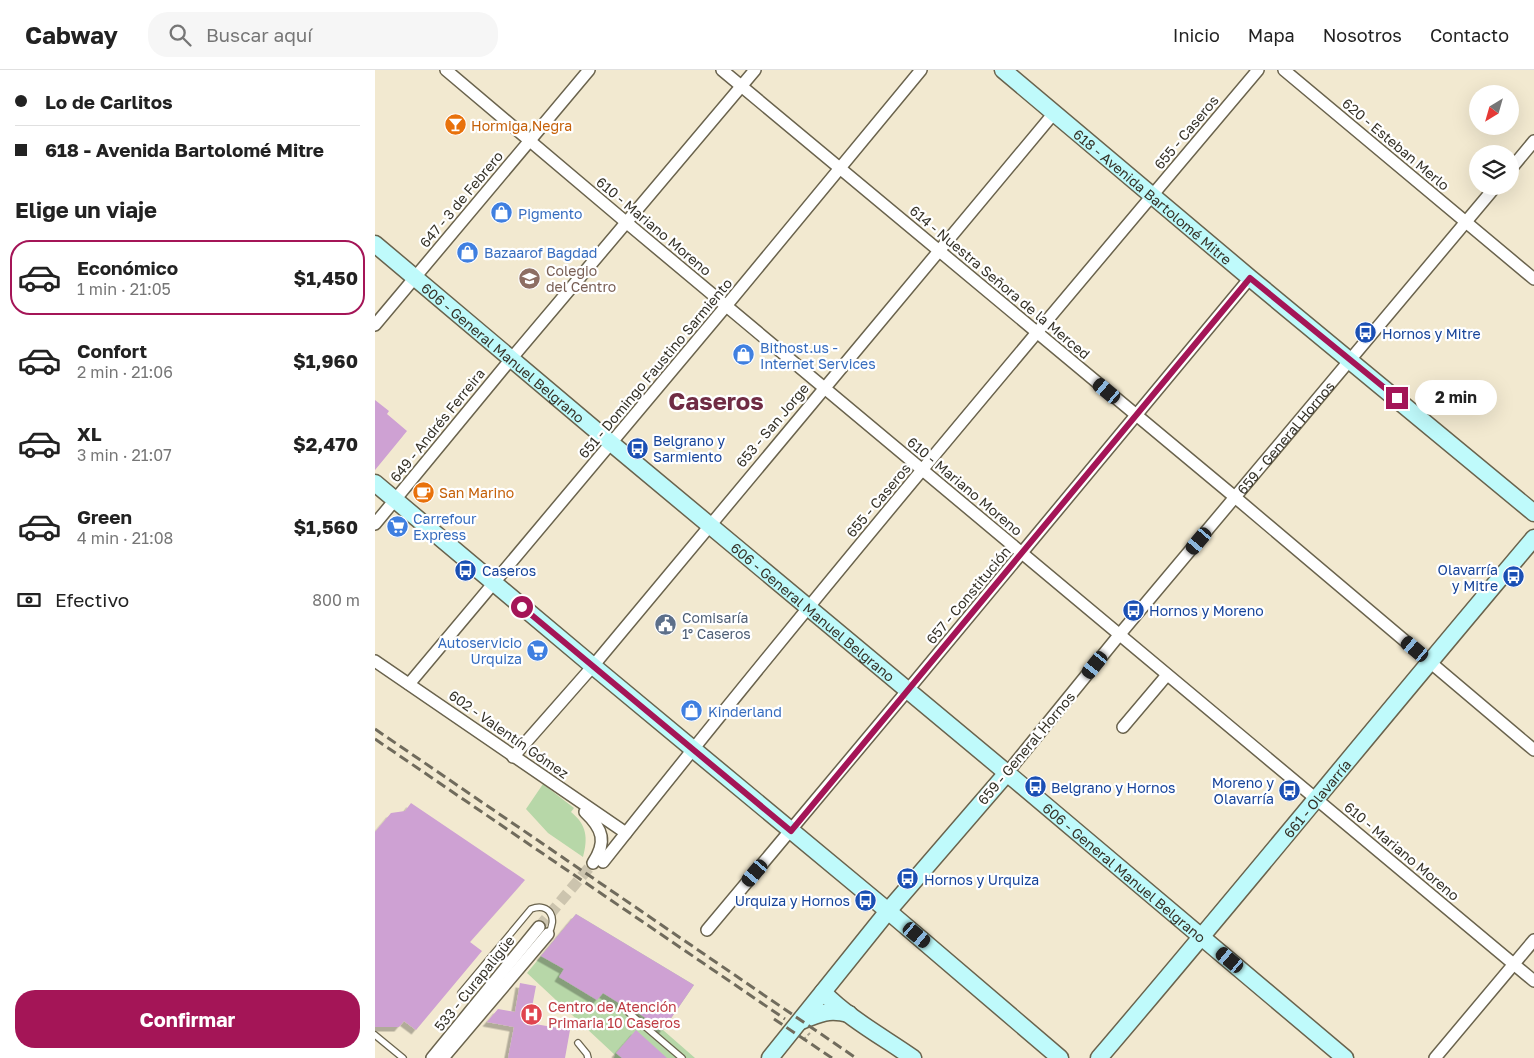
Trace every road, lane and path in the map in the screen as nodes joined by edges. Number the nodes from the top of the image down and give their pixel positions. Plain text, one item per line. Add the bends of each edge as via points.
1 (446, 70) edge
2 (589, 70) edge
3 (722, 70) edge
4 (755, 70) edge
5 (921, 70) edge
6 (1003, 70) edge
7 (1258, 70) edge
8 (1284, 70) edge
9 (741, 86) junction
10 (1054, 113) junction
11 (529, 140) junction
12 (1534, 141) edge
13 (1519, 159) edge
14 (840, 169) junction
15 (1488, 195) edge
16 (1152, 196) junction
17 (1466, 222) junction
18 (627, 223) junction
19 (375, 244) edge
20 (938, 251) junction
21 (415, 277) junction
22 (1250, 278) junction
23 (1534, 279) edge
24 (726, 306) junction
25 (375, 325) edge
26 (1036, 332) junction
27 (511, 359) junction
28 (1351, 360) junction
29 (824, 388) junction
30 (1135, 415) junction
31 (611, 443) junction
32 (923, 470) junction
33 (375, 483) edge
34 (1236, 498) junction
35 (395, 500) junction
36 (1534, 513) edge
37 (375, 524) edge
38 (709, 524) junction
39 (1534, 538) edge
40 (1022, 554) junction
41 (494, 583) junction
42 (807, 607) junction
43 (1120, 634) junction
44 (375, 661) edge
45 (1430, 661) junction
46 (593, 666) junction
47 (1167, 675) junction
48 (409, 684) junction
49 (907, 691) junction
50 (1123, 727) dead end
51 (693, 749) junction
52 (1534, 750) edge
53 (513, 757) junction
54 (1007, 773) junction
55 (557, 786) junction
56 (1316, 800) junction
57 (791, 831) junction
58 (626, 833) junction
59 (888, 911) junction
60 (544, 930) junction
61 (707, 930) dead end
62 (1203, 937) junction
63 (1534, 940) edge
64 (1514, 964) junction
65 (1534, 981) edge
66 (823, 992) junction
67 (461, 993) dead end
68 (628, 1012) dead end
69 (850, 1015) junction
70 (807, 1025) junction
71 (375, 1034) edge
72 (799, 1043) dead end
73 (578, 1044) dead end
74 (403, 1058) edge
75 (431, 1058) edge
76 (443, 1058) edge
77 (588, 1058) edge
78 (682, 1058) edge
79 (769, 1058) edge
80 (913, 1058) edge
81 (1060, 1058) edge
82 (1099, 1058) edge
83 (1345, 1058) edge
84 (1435, 1058) edge

1 - 11 street, 610 - Mariano Moreno
2 - 11 street, 647 - 3 de Febrero
3 - 9 street, 614 - Nuestra Señora de la Merced
4 - 9 street, 649 - Andrés Ferreira
5 - 14 street, 651 - Domingo Faustino Sarmiento
6 - 10 street, 618 - Avenida Bartolomé Mitre
7 - 16 street, 655 - Caseros
8 - 17 street, 620 - Esteban Merlo
9 - 14 street, 614 - Nuestra Señora de la Merced
9 - 18 street, 649 - Andrés Ferreira
10 - 16 street, 618 - Avenida Bartolomé Mitre
10 - 20 street, 653 - San Jorge
11 - 18 street, 610 - Mariano Moreno
11 - 21 street, 647 - 3 de Febrero
12 - 13 street
14 - 20 street, 614 - Nuestra Señora de la Merced
14 - 24 street, 651 - Domingo Faustino Sarmiento
15 - 17 street, 659 - General Hornos
16 - 22 street, 618 - Avenida Bartolomé Mitre
16 - 26 street, 655 - Caseros
17 - 23 street, 620 - Esteban Merlo
17 - 28 street, 659 - General Hornos
18 - 24 street, 610 - Mariano Moreno
18 - 27 street, 649 - Andrés Ferreira
19 - 21 street, 606 - General Manuel Belgrano
20 - 26 street, 614 - Nuestra Señora de la Merced
20 - 29 street, 653 - San Jorge
21 - 25 street, 647 - 3 de Febrero
21 - 27 street, 606 - General Manuel Belgrano
22 - 28 street, 618 - Avenida Bartolomé Mitre
22 - 30 street, 657 - Constitución
24 - 29 street, 610 - Mariano Moreno
24 - 31 street, 651 - Domingo Faustino Sarmiento
26 - 30 street, 614 - Nuestra Señora de la Merced
26 - 32 street, 655 - Caseros
27 - 31 street, 606 - General Manuel Belgrano
27 - 35 street, 649 - Andrés Ferreira
28 - 34 street, 659 - General Hornos
28 - 36 street, 618 - Avenida Bartolomé Mitre
29 - 32 street, 610 - Mariano Moreno
29 - 38 street, 653 - San Jorge
30 - 34 street, 614 - Nuestra Señora de la Merced
30 - 40 street, 657 - Constitución
31 - 38 street, 606 - General Manuel Belgrano
31 - 41 street, 651 - Domingo Faustino Sarmiento
32 - 40 street, 610 - Mariano Moreno
32 - 42 street, 655 - Caseros
33 - 35 street
34 - 43 street, 659 - General Hornos
34 - 45 street, 614 - Nuestra Señora de la Merced
35 - 37 street, 649 - Andrés Ferreira
35 - 41 street
38 - 42 street, 606 - General Manuel Belgrano
38 - 46 street, 653 - San Jorge
39 - 45 street, 661 - Olavarría
40 - 43 street, 610 - Mariano Moreno
40 - 49 street, 657 - Constitución
41 - 46 street
41 - 48 street, 651 - Domingo Faustino Sarmiento
42 - 49 street, 606 - General Manuel Belgrano
42 - 51 street, 655 - Caseros
43 - 47 street, 610 - Mariano Moreno
43 - 54 street, 659 - General Hornos
44 - 48 street, 602 - Valentín Gómez
45 - 52 street, 614 - Nuestra Señora de la Merced
45 - 56 street, 661 - Olavarría
46 - 51 street
46 - 53 street, 653 - San Jorge
47 - 50 street
47 - 56 street, 610 - Mariano Moreno
48 - 53 street, 602 - Valentín Gómez
49 - 54 street, 606 - General Manuel Belgrano
49 - 57 street, 657 - Constitución
51 - 57 street
51 - 58 street, 655 - Caseros
53 - 55 street, 602 - Valentín Gómez
54 - 59 street, 659 - General Hornos
54 - 62 street, 606 - General Manuel Belgrano
55 - 58 street, 602 - Valentín Gómez
55 - 58 street, 655 - Caseros via 599,826 598,862
56 - 62 street, 661 - Olavarría
56 - 64 street, 610 - Mariano Moreno
57 - 59 street
57 - 61 street, 657 - Constitución
59 - 66 street, 659 - General Hornos
59 - 81 street
60 - 67 lane via 553,927 551,915 541,907 531,909
60 - 75 street, 533 - Curapaligüe
60 - 76 street
62 - 82 street, 661 - Olavarría
62 - 83 street, 606 - General Manuel Belgrano
63 - 64 street
64 - 65 street, 610 - Mariano Moreno
64 - 84 street
66 - 69 street
66 - 70 street, 659 - General Hornos
68 - 78 lane
69 - 70 street via 836,1010 823,1012
69 - 80 street
70 - 72 path
70 - 79 street, 659 - General Hornos
71 - 74 lane
73 - 77 lane

